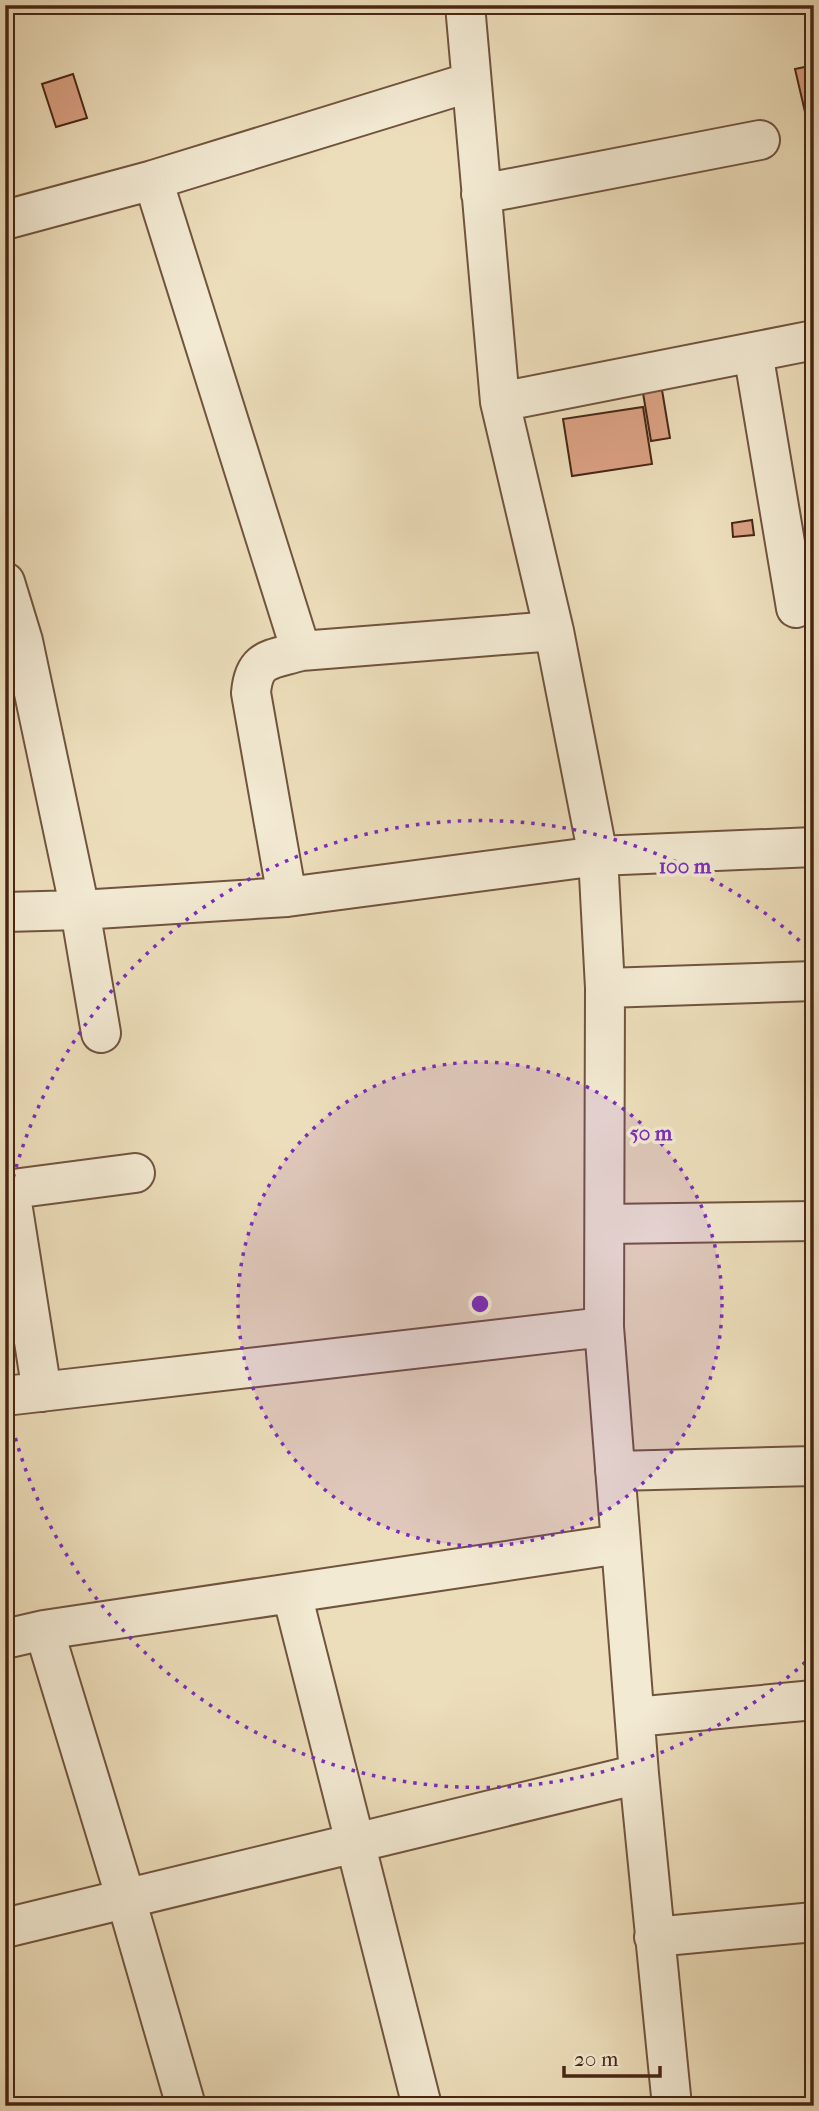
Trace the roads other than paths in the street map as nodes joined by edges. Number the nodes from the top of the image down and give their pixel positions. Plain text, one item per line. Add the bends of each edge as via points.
1 (465, 5) edge
2 (471, 82) junction
3 (760, 140) dead end
4 (153, 180) junction
5 (481, 194) junction
6 (5, 220) edge
7 (814, 340) edge
8 (753, 352) junction
9 (500, 402) junction
10 (5, 582) edge
11 (796, 608) dead end
12 (554, 631) junction
13 (301, 651) junction
14 (814, 846) edge
15 (598, 856) junction
16 (287, 897) junction
17 (80, 910) junction
18 (5, 912) edge
19 (814, 981) edge
20 (605, 988) junction
21 (101, 1033) dead end
22 (135, 1173) dead end
23 (8, 1190) edge
24 (814, 1220) edge
25 (605, 1224) junction
26 (604, 1327) junction
27 (24, 1394) edge
28 (814, 1466) edge
29 (615, 1471) junction
30 (620, 1544) junction
31 (292, 1594) junction
32 (44, 1630) junction
33 (5, 1639) edge
34 (814, 1700) edge
35 (635, 1717) junction
36 (639, 1774) junction
37 (355, 1844) junction
38 (126, 1899) junction
39 (814, 1922) edge
40 (5, 1928) edge
41 (654, 1937) junction
42 (186, 2106) edge
43 (422, 2106) edge
44 (672, 2106) edge

1 - 2 street
2 - 4 street
2 - 5 street
3 - 5 street
4 - 6 street
4 - 13 street
5 - 9 street
7 - 8 street
8 - 9 street
8 - 11 street
9 - 12 street
10 - 17 street via 23,641
12 - 13 street
12 - 15 street
13 - 16 street via 265,661 256,669 251,693
14 - 15 street
15 - 16 street
15 - 20 street
16 - 17 street
17 - 18 street
17 - 21 street
19 - 20 street
20 - 25 street
22 - 23 street
23 - 27 street
24 - 25 street
25 - 26 street
26 - 27 street
26 - 29 street
28 - 29 street
29 - 30 street
30 - 31 street
30 - 35 street
31 - 32 street
31 - 37 street
32 - 33 street
32 - 38 street
34 - 35 street
35 - 36 street
36 - 37 street
36 - 41 street
37 - 38 street
37 - 43 street
38 - 40 street
38 - 42 street
39 - 41 street
41 - 44 street

